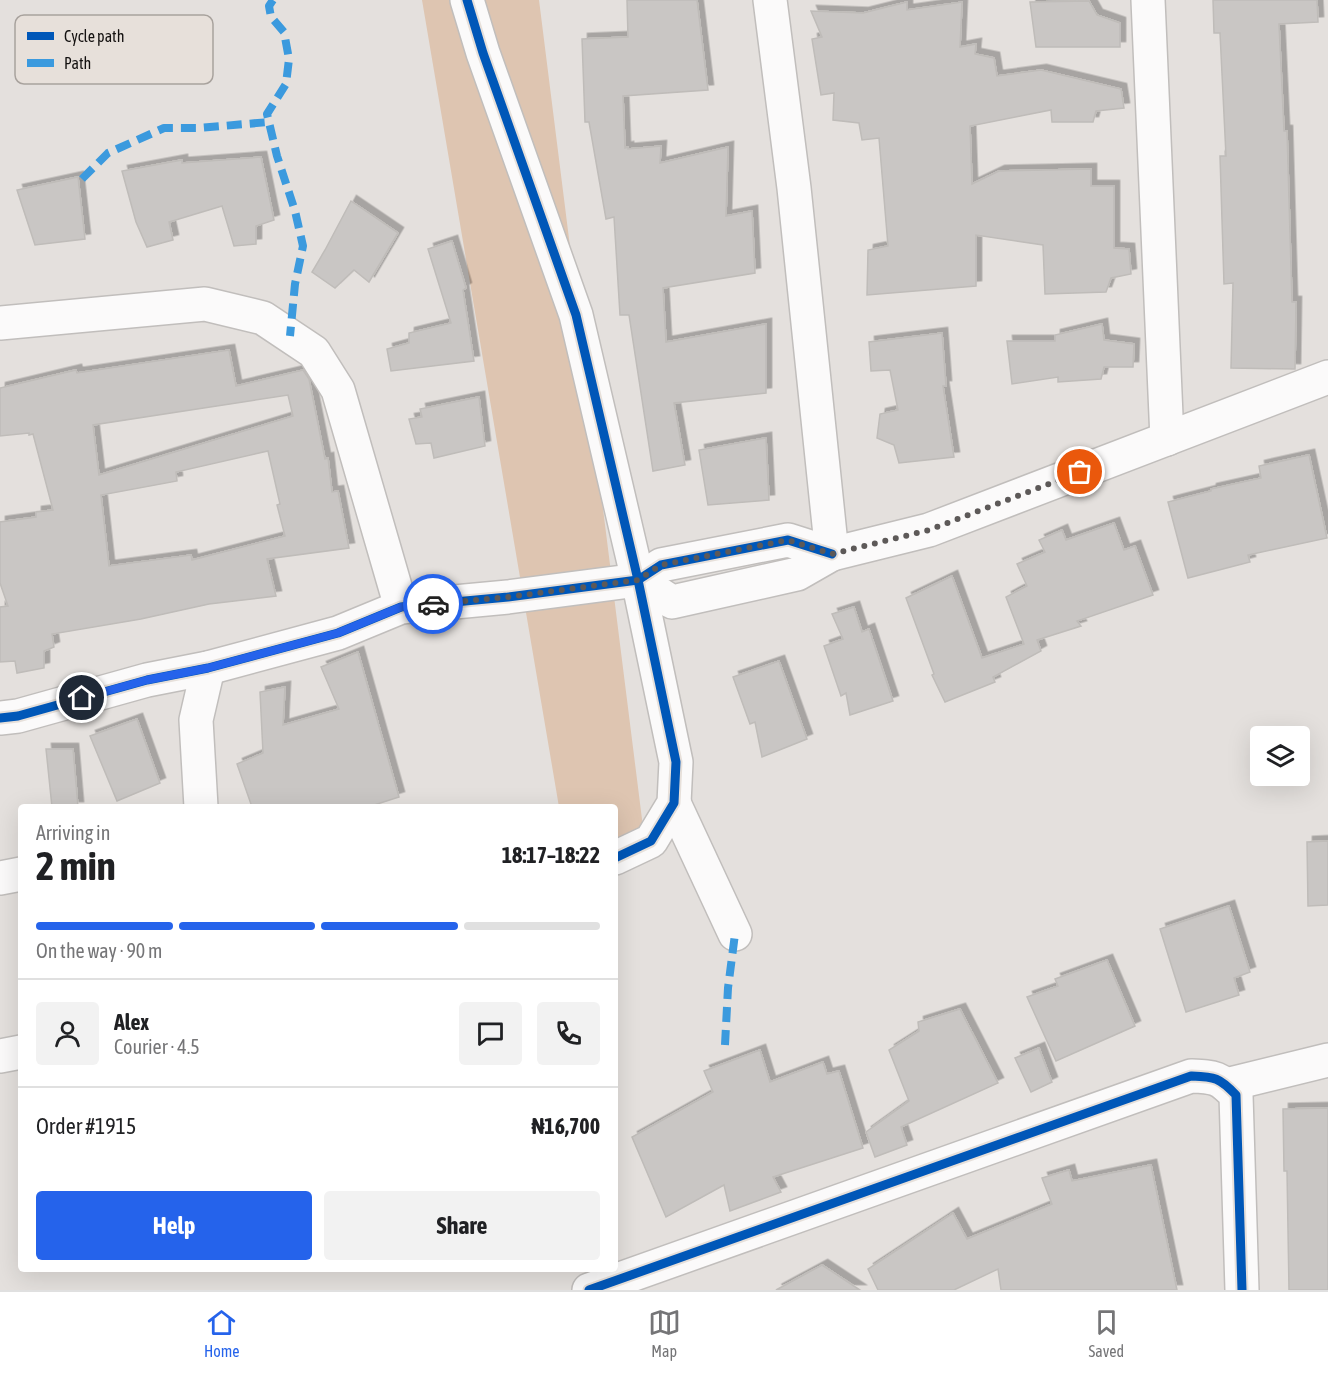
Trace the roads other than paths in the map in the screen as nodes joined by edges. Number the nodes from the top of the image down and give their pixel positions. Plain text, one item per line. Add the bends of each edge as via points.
1 (770, 0) edge
2 (1148, 0) edge
3 (466, 1) edge
4 (0, 323) edge
5 (1328, 377) edge
6 (1167, 439) junction
7 (832, 554) junction
8 (638, 580) junction
9 (401, 607) junction
10 (208, 668) junction
11 (0, 718) edge
12 (675, 802) junction
13 (201, 804) edge
14 (618, 857) edge
15 (18, 875) edge
16 (0, 878) edge
17 (735, 934) dead end
18 (18, 1053) edge
19 (0, 1056) edge
20 (1328, 1060) edge
21 (1226, 1084) junction
22 (589, 1290) edge
23 (1242, 1290) edge

1 - 7 street
2 - 6 street
3 - 8 street via 576,315
4 - 9 street via 205,304 263,318 314,352 338,390
5 - 6 street
6 - 7 street via 929,530
7 - 8 street via 798,574 672,602
8 - 9 street
8 - 12 street via 676,762
9 - 10 street via 338,633
10 - 11 street
10 - 13 street via 196,720
12 - 14 street via 651,841
12 - 17 street
15 - 16 street
18 - 19 street
20 - 21 street
21 - 22 street via 1212,1077 1191,1076
21 - 23 street via 1236,1095

